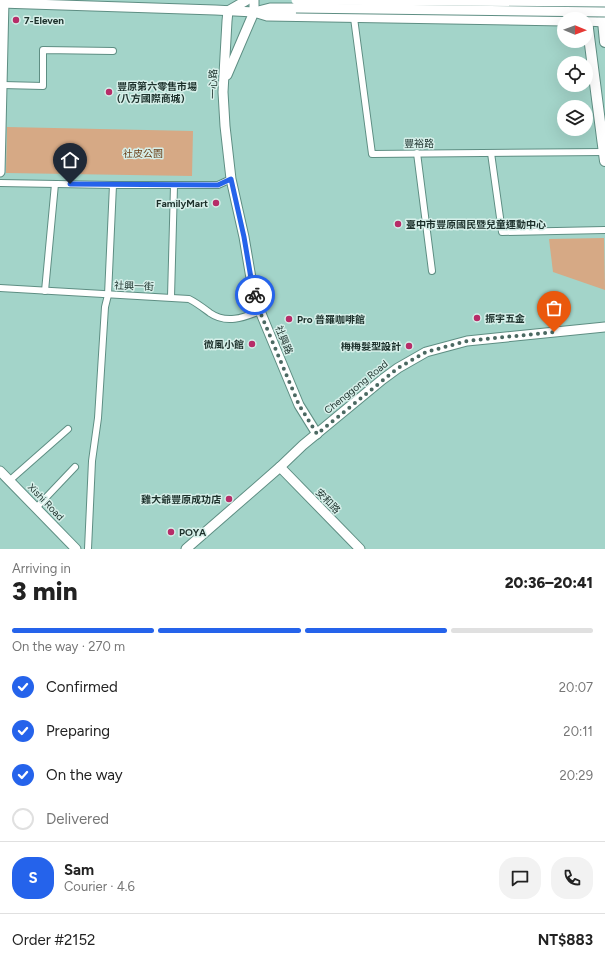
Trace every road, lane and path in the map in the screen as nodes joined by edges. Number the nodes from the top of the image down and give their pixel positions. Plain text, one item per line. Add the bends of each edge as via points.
1 (247, 0) edge
2 (254, 0) edge
3 (586, 0) edge
4 (601, 0) edge
5 (3, 2) edge
6 (605, 2) edge
7 (294, 3) edge
8 (228, 11) junction
9 (254, 12) junction
10 (586, 12) edge
11 (354, 18) junction
12 (604, 18) edge
13 (593, 20) edge
14 (557, 21) edge
15 (605, 42) edge
16 (590, 48) edge
17 (113, 51) dead end
18 (1, 73) edge
19 (224, 82) junction
20 (3, 85) junction
21 (417, 153) junction
22 (491, 153) junction
23 (605, 155) edge
24 (0, 172) edge
25 (231, 179) junction
26 (0, 182) edge
27 (55, 184) junction
28 (113, 185) junction
29 (174, 186) junction
30 (605, 230) edge
31 (432, 271) dead end
32 (0, 288) edge
33 (45, 291) junction
34 (108, 295) junction
35 (171, 297) junction
36 (260, 312) junction
37 (605, 327) edge
38 (68, 429) dead end
39 (317, 434) junction
40 (75, 467) dead end
41 (280, 467) junction
42 (0, 471) edge
43 (9, 481) junction
44 (36, 508) junction
45 (190, 548) edge
46 (76, 549) edge
47 (88, 549) edge
48 (360, 549) edge

1 - 8 street
2 - 9 street
3 - 10 main road
4 - 12 main road
5 - 8 street
5 - 18 street
6 - 7 street, bridge
7 - 9 street
7 - 12 street, bridge
8 - 9 street
8 - 19 street, 一心路
9 - 11 street via 267,16
9 - 19 street
11 - 14 street
11 - 21 street, 豐裕路 via 372,154
12 - 13 street
12 - 15 main road
16 - 23 main road
17 - 20 street via 43,50 42,86
18 - 20 street
19 - 25 street, 一心路 via 225,126
20 - 24 street
21 - 22 street, 豐裕路
21 - 31 street
22 - 23 street, 豐裕路
22 - 30 street via 502,232
25 - 29 street via 218,185
25 - 36 street, 社興路
26 - 27 street
27 - 28 street
27 - 33 street
28 - 29 street
28 - 34 street
29 - 35 street
32 - 33 street, 社興一街
33 - 34 street, 社興一街
34 - 35 street, 社興一街
34 - 47 street via 92,461
35 - 36 street, 社興一街 via 189,299 200,304 211,314 230,320
36 - 39 street, 社興路 via 299,405
37 - 39 street, Chenggong Road via 467,341 426,352 398,368
38 - 43 street
39 - 41 street, Chenggong Road
40 - 44 street
41 - 45 street, Chenggong Road
41 - 48 street, 安和路
42 - 43 street, Xishi Road
43 - 44 street, Xishi Road
44 - 46 street, Xishi Road

